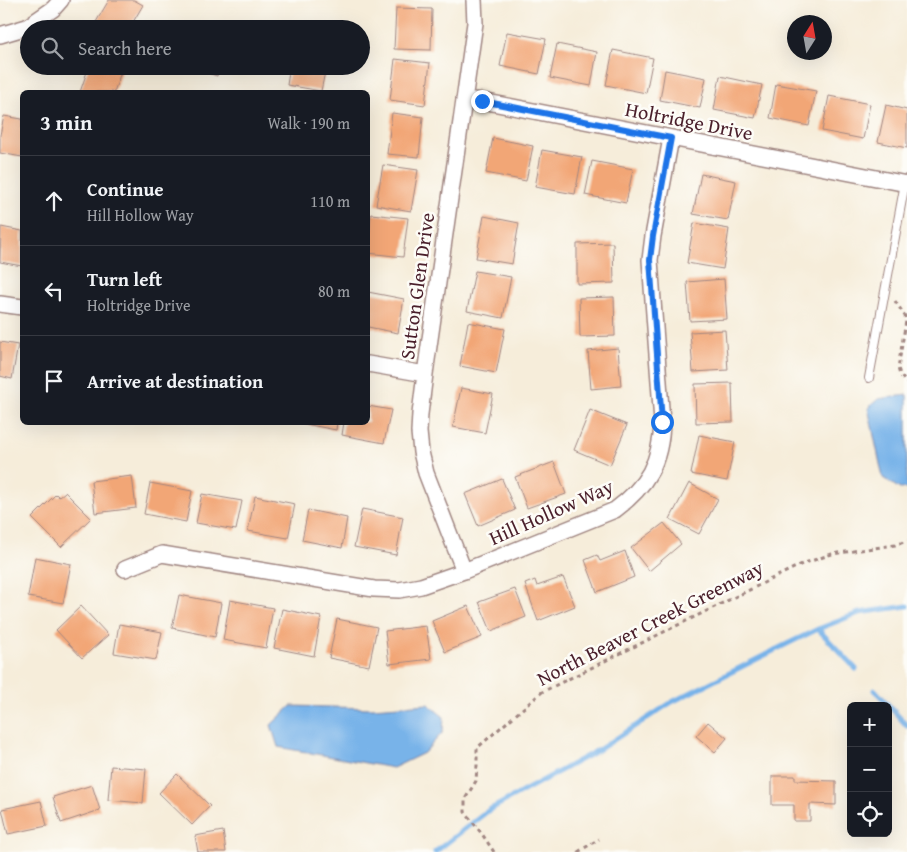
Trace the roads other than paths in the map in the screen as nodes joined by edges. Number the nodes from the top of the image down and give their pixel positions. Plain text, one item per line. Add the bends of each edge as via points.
1 (61, 0) edge
2 (474, 0) edge
3 (39, 20) edge
4 (20, 31) edge
5 (0, 35) edge
6 (464, 99) junction
7 (671, 138) junction
8 (906, 184) edge
9 (0, 304) edge
10 (20, 307) edge
11 (370, 364) edge
12 (425, 374) junction
13 (868, 378) dead end
14 (125, 569) dead end
15 (464, 571) junction

1 - 3 street
2 - 6 street, Sutton Glen Drive via 475,23
4 - 5 street
6 - 7 street, Holtridge Drive
6 - 12 street, Sutton Glen Drive
7 - 8 street, Holtridge Drive
7 - 15 street, Hill Hollow Way via 650,260 662,422 654,465 628,501 615,510
8 - 13 lane
9 - 10 street
11 - 12 street
12 - 15 street, Sutton Glen Drive via 420,452
14 - 15 street, Hill Hollow Way via 162,554 374,589 399,590

